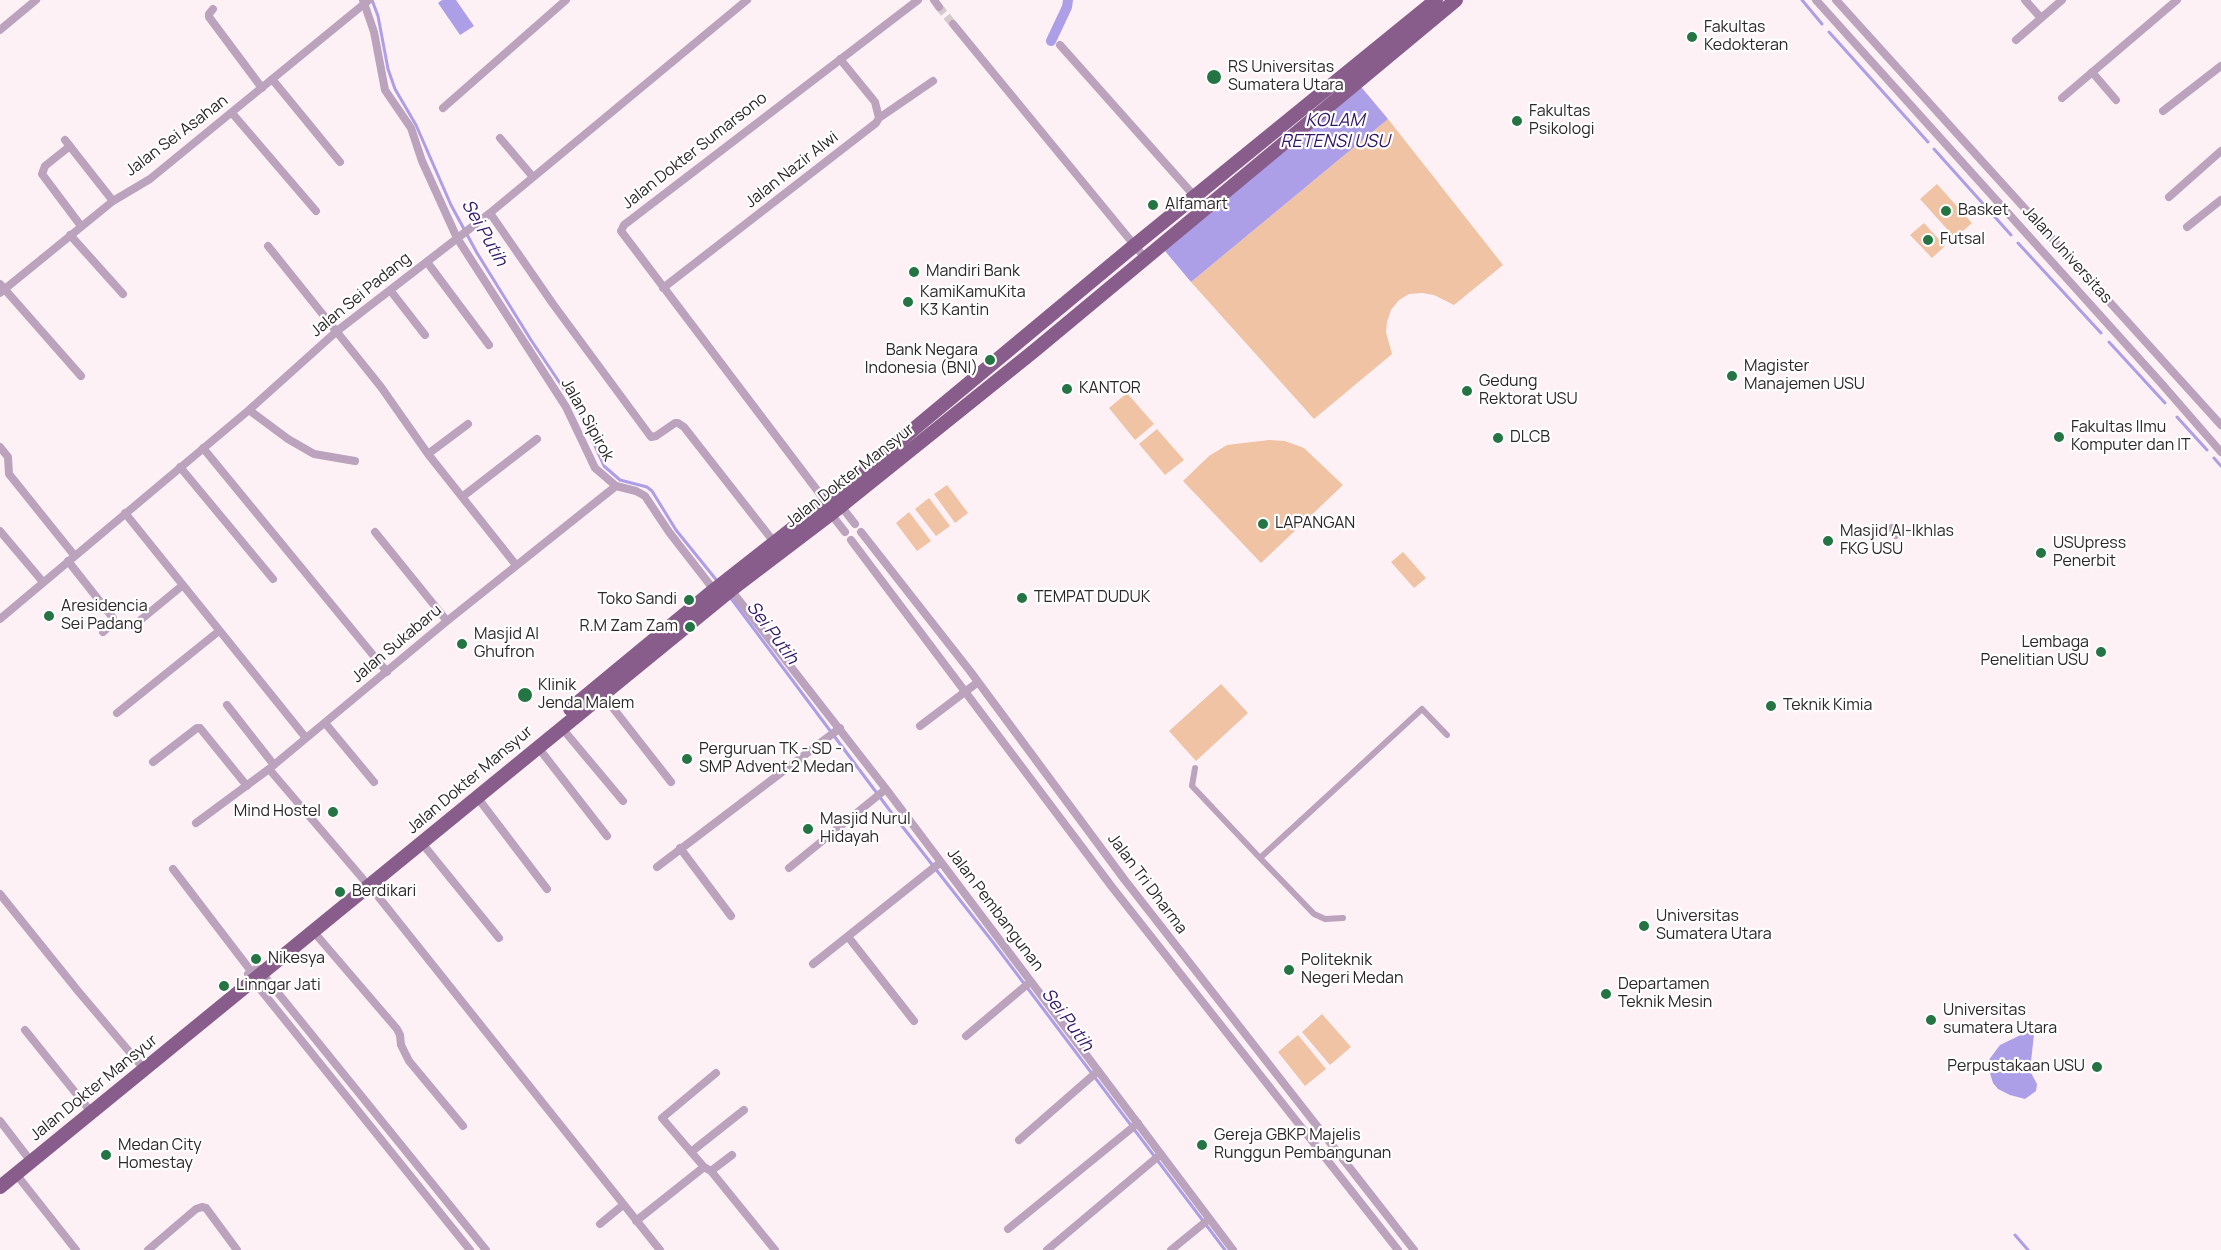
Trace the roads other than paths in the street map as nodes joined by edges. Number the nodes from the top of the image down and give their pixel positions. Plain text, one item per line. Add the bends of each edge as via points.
1 (36, 0) edge
2 (566, 0) edge
3 (747, 0) edge
4 (918, 0) edge
5 (1436, 0) edge
6 (1455, 0) edge
7 (1816, 0) edge
8 (1836, 0) edge
9 (2025, 0) edge
10 (2062, 0) edge
11 (2177, 0) edge
12 (366, 1) edge
13 (213, 9) dead end
14 (2041, 18) junction
15 (953, 24) tunnel mouth
16 (0, 30) edge
17 (2016, 40) dead end
18 (1060, 45) dead end
19 (840, 59) junction
20 (1893, 63) junction
21 (2221, 66) edge
22 (2092, 72) junction
23 (1882, 73) junction
24 (1352, 76) junction
25 (272, 79) junction
26 (933, 81) dead end
27 (262, 88) junction
28 (2062, 98) dead end
29 (2116, 100) dead end
30 (443, 108) dead end
31 (2163, 111) dead end
32 (232, 113) junction
33 (879, 118) junction
34 (500, 138) dead end
35 (2221, 151) edge
36 (339, 162) dead end
37 (533, 177) junction
38 (1194, 197) junction
39 (2169, 197) dead end
40 (2221, 200) edge
41 (113, 201) junction
42 (1205, 208) junction
43 (316, 211) dead end
44 (490, 213) junction
45 (2036, 222) junction
46 (81, 226) junction
47 (2187, 227) dead end
48 (2025, 232) junction
49 (1150, 233) junction
50 (70, 235) junction
51 (459, 237) junction
52 (1136, 245) junction
53 (1160, 245) junction
54 (268, 246) dead end
55 (1146, 258) junction
56 (427, 262) junction
57 (2087, 278) junction
58 (2075, 287) junction
59 (663, 288) junction
60 (1, 289) edge
61 (390, 290) junction
62 (123, 294) dead end
63 (2126, 320) junction
64 (2114, 330) junction
65 (337, 331) junction
66 (425, 335) dead end
67 (489, 345) dead end
68 (2172, 372) junction
69 (81, 376) dead end
70 (2162, 383) junction
71 (249, 410) junction
72 (468, 424) dead end
73 (2221, 425) edge
74 (537, 439) dead end
75 (0, 447) edge
76 (202, 448) junction
77 (2221, 452) edge
78 (428, 454) junction
79 (355, 461) dead end
80 (180, 467) junction
81 (616, 486) junction
82 (462, 497) junction
83 (833, 507) junction
84 (125, 513) junction
85 (855, 524) dead end
86 (0, 531) edge
87 (375, 532) dead end
88 (845, 532) dead end
89 (861, 532) dead end
90 (851, 540) dead end
91 (774, 542) junction
92 (71, 558) junction
93 (516, 565) junction
94 (273, 579) dead end
95 (43, 582) junction
96 (183, 585) junction
97 (723, 589) junction
98 (0, 619) edge
99 (447, 621) junction
100 (132, 627) dead end
101 (219, 631) junction
102 (103, 632) dead end
103 (941, 635) junction
104 (930, 643) junction
105 (387, 672) junction
106 (978, 682) junction
107 (967, 691) junction
108 (602, 694) junction
109 (227, 705) dead end
110 (117, 713) dead end
111 (325, 723) junction
112 (920, 726) dead end
113 (561, 727) junction
114 (835, 732) junction
115 (1447, 735) dead end
116 (306, 738) junction
117 (537, 746) junction
118 (153, 762) dead end
119 (272, 767) junction
120 (1195, 768) dead end
121 (374, 782) dead end
122 (671, 782) dead end
123 (247, 786) junction
124 (881, 793) junction
125 (477, 797) junction
126 (623, 801) dead end
127 (196, 823) dead end
128 (607, 836) dead end
129 (421, 842) junction
130 (680, 848) junction
131 (1260, 858) junction
132 (936, 866) junction
133 (657, 867) dead end
134 (173, 868) dead end
135 (789, 868) dead end
136 (366, 882) junction
137 (547, 889) dead end
138 (0, 894) edge
139 (731, 916) dead end
140 (1343, 918) dead end
141 (313, 931) junction
142 (499, 938) dead end
143 (849, 938) junction
144 (813, 964) dead end
145 (254, 973) junction
146 (1027, 984) junction
147 (296, 1015) junction
148 (914, 1021) dead end
149 (286, 1022) junction
150 (25, 1030) dead end
151 (966, 1036) dead end
152 (142, 1066) junction
153 (340, 1071) junction
154 (716, 1073) dead end
155 (1095, 1073) junction
156 (332, 1078) junction
157 (87, 1107) junction
158 (744, 1110) dead end
159 (0, 1121) edge
160 (1135, 1125) junction
161 (463, 1126) dead end
162 (392, 1135) junction
163 (1019, 1140) dead end
164 (383, 1142) junction
165 (691, 1152) junction
166 (27, 1155) junction
167 (732, 1155) dead end
168 (1157, 1157) junction
169 (707, 1169) junction
170 (16, 1174) junction
171 (0, 1176) edge
172 (0, 1187) edge
173 (449, 1205) junction
174 (623, 1205) junction
175 (440, 1212) junction
176 (636, 1221) junction
177 (1206, 1221) junction
178 (600, 1224) dead end
179 (1008, 1229) dead end
180 (76, 1250) edge
181 (147, 1250) edge
182 (237, 1250) edge
183 (470, 1250) edge
184 (486, 1250) edge
185 (660, 1250) edge
186 (775, 1250) edge
187 (1047, 1250) edge
188 (1171, 1250) edge
189 (1233, 1250) edge
190 (1398, 1250) edge
191 (1414, 1250) edge

1 - 16 street
2 - 30 street
3 - 37 street, Jalan Sei Padang
4 - 19 street, Jalan Dokter Sumarsono
5 - 24 main road, Jalan Dokter Mansyur
6 - 24 main road, Jalan Dokter Mansyur
7 - 23 street, Jalan Universitas
8 - 20 street, Jalan Universitas
9 - 14 street
10 - 14 street
11 - 22 street
12 - 25 street, Jalan Sei Asahan
12 - 51 street, Jalan Sipirok via 385,90 411,128 422,161
13 - 27 street via 209,17
14 - 17 street
15 - 52 street
18 - 38 street
19 - 33 street via 875,102
19 - 59 street, Jalan Dokter Sumarsono via 624,225 622,234
20 - 23 street
20 - 45 street, Jalan Universitas
21 - 31 street
22 - 28 street
22 - 29 street
23 - 48 street, Jalan Universitas
24 - 38 main road, Jalan Dokter Mansyur
24 - 42 main road, Jalan Dokter Mansyur
25 - 27 street, Jalan Sei Asahan
25 - 36 street
26 - 33 street, Jalan Nazir Alwi
27 - 32 street, Jalan Sei Asahan
32 - 41 street, Jalan Sei Asahan via 150,179
32 - 43 street
33 - 59 street, Jalan Nazir Alwi via 872,128
34 - 37 street
35 - 39 street
37 - 44 street, Jalan Sei Padang
38 - 42 street
38 - 49 main road, Jalan Dokter Mansyur
40 - 47 street
41 - 46 street, Jalan Sei Asahan
41 - 46 street via 68,143 42,174
42 - 53 main road, Jalan Dokter Mansyur
44 - 51 street, Jalan Sei Padang
44 - 91 street via 650,436 675,423 684,428
45 - 48 street
45 - 57 street, Jalan Universitas
46 - 50 street, Jalan Sei Asahan
48 - 58 street, Jalan Universitas
49 - 52 main road, Jalan Dokter Mansyur
49 - 53 street
50 - 60 street, Jalan Sei Asahan
50 - 62 street
51 - 56 street, Jalan Sei Padang
51 - 81 street, Jalan Sipirok via 566,407 595,468
52 - 55 street
52 - 83 main road, Jalan Dokter Mansyur
53 - 55 main road, Jalan Dokter Mansyur
54 - 65 street
55 - 83 main road, Jalan Dokter Mansyur via 1034,351
56 - 61 street, Jalan Sei Padang
56 - 67 street
57 - 58 street
57 - 63 street, Jalan Universitas
58 - 64 street, Jalan Universitas
59 - 83 street, Jalan Dokter Sumarsono
60 - 69 street
61 - 65 street, Jalan Sei Padang
61 - 66 street
63 - 64 street
63 - 68 street, Jalan Universitas
64 - 70 street, Jalan Universitas
65 - 71 street, Jalan Sei Padang
65 - 78 street
68 - 70 street
68 - 73 street, Jalan Universitas
70 - 77 street, Jalan Universitas
71 - 76 street, Jalan Sei Padang
71 - 79 street via 314,454
72 - 78 street
74 - 82 street
75 - 92 street via 8,457 9,474
76 - 80 street, Jalan Sei Padang
76 - 105 street
78 - 82 street
80 - 84 street, Jalan Sei Padang
80 - 94 street
81 - 93 street, Jalan Sukabaru
81 - 97 street, Jalan Sipirok via 645,496 669,532
82 - 93 street
83 - 85 street
83 - 88 street
83 - 91 main road, Jalan Dokter Mansyur
83 - 97 main road, Jalan Dokter Mansyur
84 - 92 street, Jalan Sei Padang
84 - 96 street
86 - 95 street
87 - 99 street
89 - 103 street, Jalan Tri Dharma
90 - 104 street, Jalan Tri Dharma
91 - 97 main road, Jalan Dokter Mansyur
92 - 95 street, Jalan Sei Padang
92 - 102 street via 113,618
93 - 99 street, Jalan Sukabaru
95 - 98 street, Jalan Sei Padang
96 - 100 street
96 - 101 street
97 - 108 main road, Jalan Dokter Mansyur
97 - 114 street, Jalan Pembangunan
97 - 136 main road, Jalan Dokter Mansyur
99 - 105 street, Jalan Sukabaru
101 - 110 street
101 - 116 street
103 - 104 street
103 - 106 street, Jalan Tri Dharma
104 - 107 street, Jalan Tri Dharma
105 - 111 street, Jalan Sukabaru
106 - 107 street
106 - 191 street, Jalan Tri Dharma via 1138,897
107 - 112 street
107 - 190 street, Jalan Tri Dharma via 1141,924
108 - 113 main road, Jalan Dokter Mansyur
108 - 122 street
109 - 119 street
111 - 116 street, Jalan Sukabaru
111 - 121 street
113 - 117 main road, Jalan Dokter Mansyur
113 - 126 street
114 - 124 street, Jalan Pembangunan
114 - 130 street
115 - 131 street via 1422,709
116 - 119 street, Jalan Sukabaru
117 - 125 main road, Jalan Dokter Mansyur
117 - 128 street
118 - 123 street via 200,728
119 - 123 street, Jalan Sukabaru
119 - 136 street
120 - 131 street via 1192,786
123 - 127 street, Jalan Sukabaru
124 - 132 street, Jalan Pembangunan
124 - 135 street
125 - 129 main road, Jalan Dokter Mansyur
125 - 137 street
129 - 136 main road, Jalan Dokter Mansyur
129 - 142 street
130 - 133 street
130 - 139 street
131 - 140 street via 1314,914 1325,919
132 - 143 street
132 - 146 street, Jalan Pembangunan
134 - 145 street
136 - 141 main road, Jalan Dokter Mansyur
136 - 145 main road, Jalan Dokter Mansyur
136 - 174 street
138 - 152 street
141 - 145 main road, Jalan Dokter Mansyur
141 - 161 street via 397,1029 409,1061
143 - 144 street
143 - 148 street
145 - 147 street
145 - 149 street
145 - 152 main road, Jalan Dokter Mansyur
146 - 151 street
146 - 155 street, Jalan Pembangunan
147 - 149 street
147 - 153 street
149 - 156 street
150 - 157 street
152 - 157 main road, Jalan Dokter Mansyur
152 - 170 main road, Jalan Dokter Mansyur
153 - 156 street
153 - 162 street
154 - 165 street via 662,1116
155 - 160 street, Jalan Pembangunan
155 - 163 street
156 - 164 street
157 - 166 main road, Jalan Dokter Mansyur
158 - 165 street
159 - 166 street
160 - 168 street, Jalan Pembangunan
160 - 179 street
162 - 164 street
162 - 173 street
164 - 175 street
165 - 169 street
166 - 171 main road, Jalan Dokter Mansyur
167 - 169 street
168 - 177 street, Jalan Pembangunan
168 - 187 street
169 - 176 street
169 - 186 street
170 - 172 main road, Jalan Dokter Mansyur
170 - 180 street
173 - 175 street
173 - 184 street
174 - 176 street
174 - 178 street
175 - 183 street
176 - 185 street
177 - 188 street
177 - 189 street, Jalan Pembangunan
181 - 182 street via 202,1207

